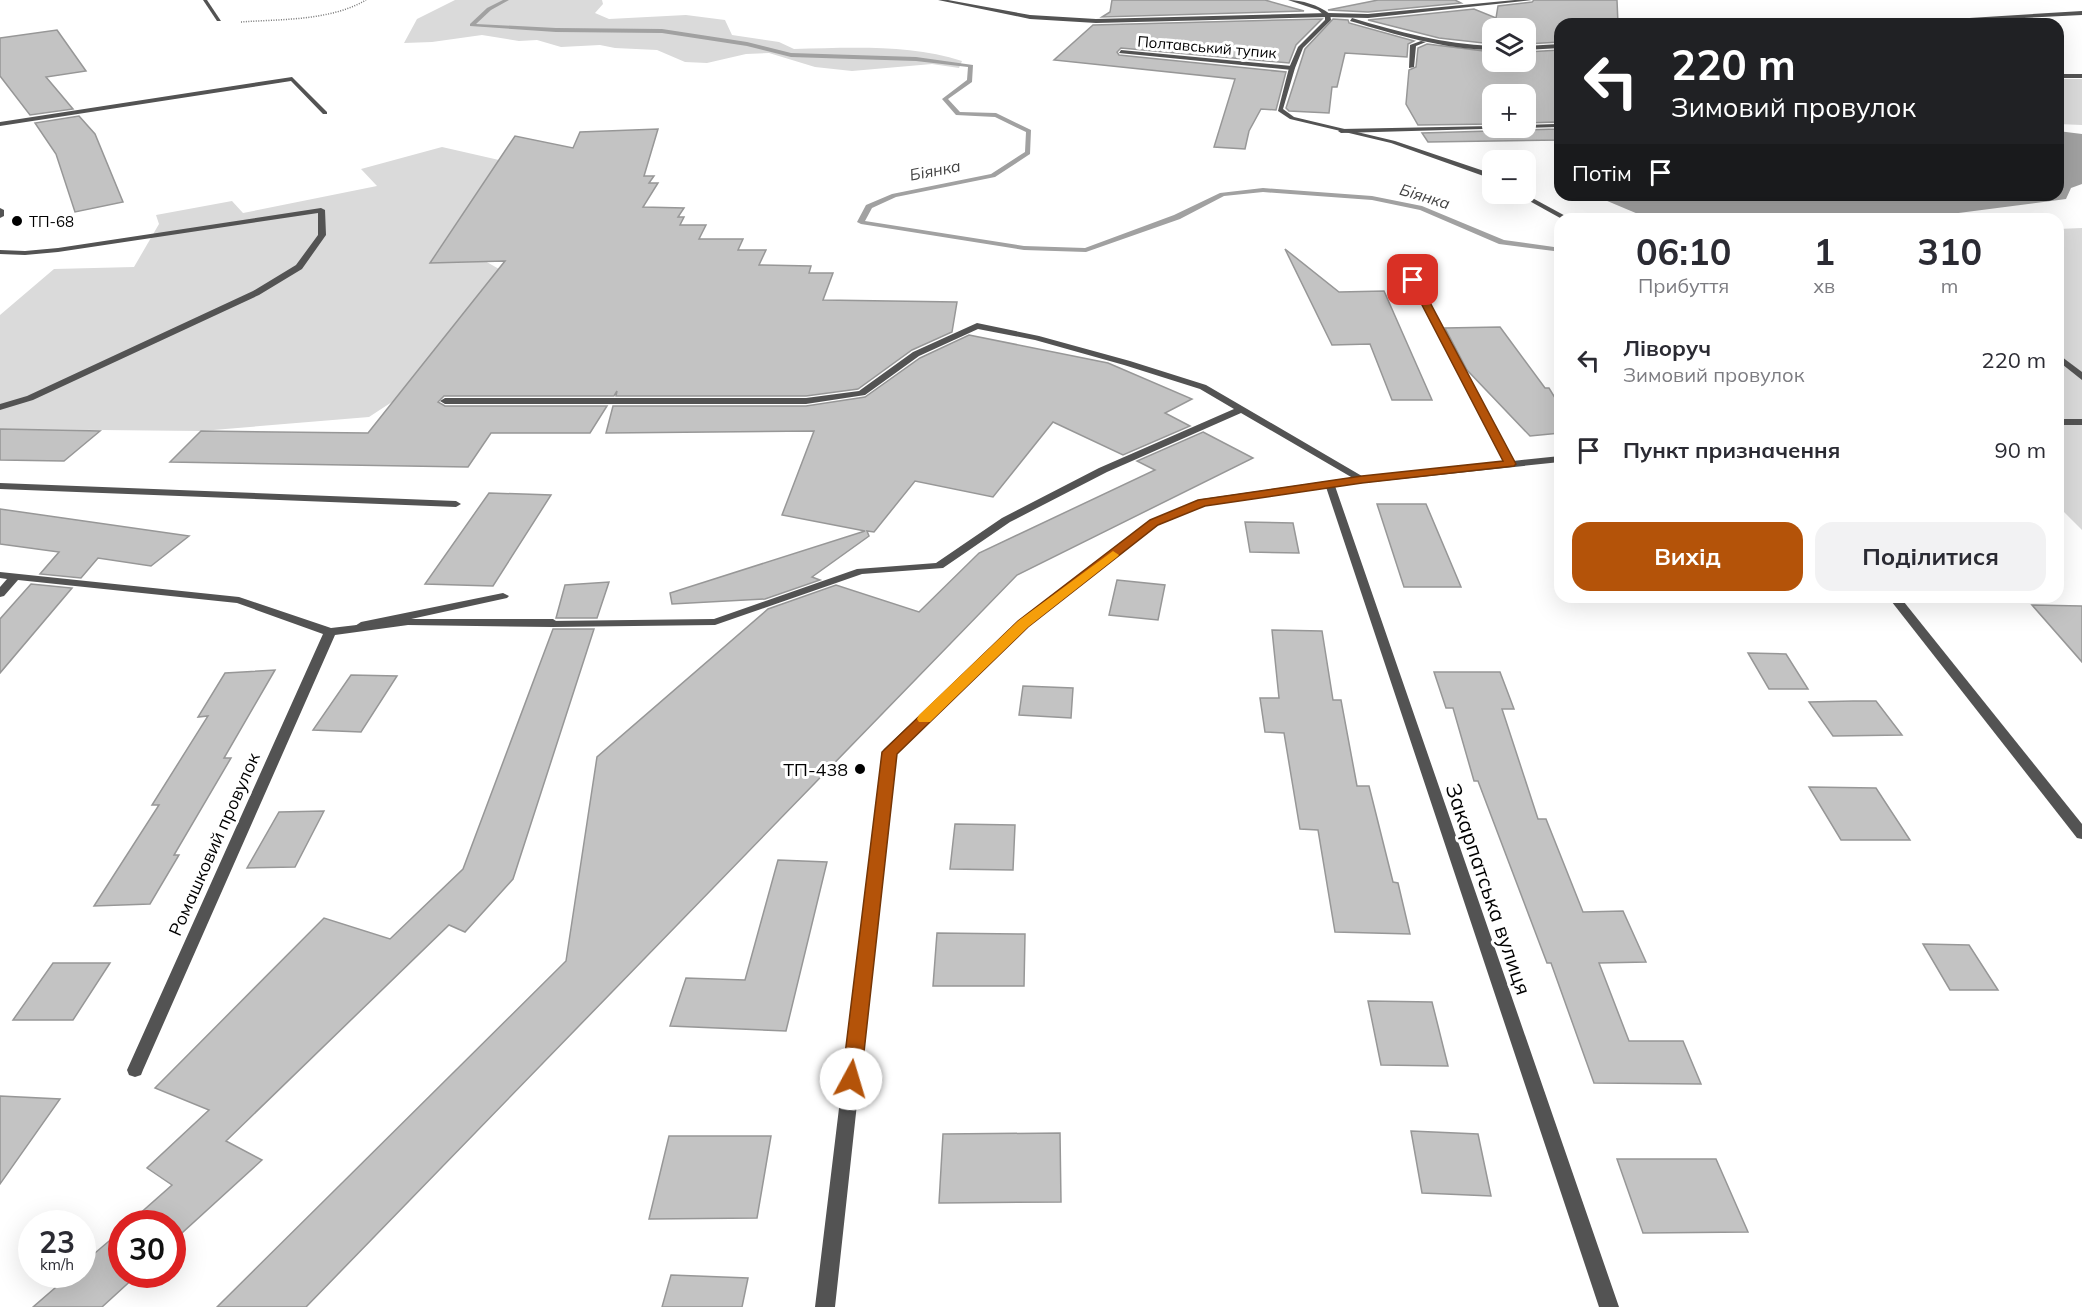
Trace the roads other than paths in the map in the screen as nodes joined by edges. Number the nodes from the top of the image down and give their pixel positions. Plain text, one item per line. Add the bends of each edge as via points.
1 (205, 0) edge
2 (940, 0) edge
3 (1290, 0) edge
4 (1530, 0) edge
5 (2082, 13) edge
6 (1328, 15) junction
7 (2002, 18) edge
8 (219, 20) road end
9 (1423, 42) junction
10 (1554, 46) edge
11 (1536, 47) edge
12 (1482, 48) edge
13 (1120, 52) dead end
14 (1411, 67) dead end
15 (1292, 68) junction
16 (2064, 76) edge
17 (2082, 76) edge
18 (325, 112) dead end
19 (0, 124) edge
20 (1554, 126) edge
21 (1341, 131) junction
22 (1482, 172) edge
23 (1536, 202) edge
24 (0, 210) edge
25 (1556, 213) edge
26 (0, 216) edge
27 (0, 252) edge
28 (1413, 280) dead end
29 (2064, 362) edge
30 (2082, 376) edge
31 (445, 400) dead end
32 (0, 407) edge
33 (1240, 410) junction
34 (2064, 422) edge
35 (2082, 422) edge
36 (1554, 460) edge
37 (1510, 464) junction
38 (1362, 479) junction
39 (1330, 485) junction
40 (0, 486) edge
41 (456, 504) dead end
42 (0, 574) edge
43 (16, 576) junction
44 (0, 594) edge
45 (503, 596) dead end
46 (1899, 603) edge
47 (330, 632) junction
48 (2082, 834) edge
49 (135, 1070) dead end
50 (825, 1307) edge
51 (1609, 1307) edge

1 - 8 street
2 - 6 street via 1059,20
3 - 6 street
4 - 6 street via 1368,16
5 - 7 street
6 - 9 street
6 - 15 street via 1328,20 1302,47
9 - 12 street
9 - 14 street via 1413,45
10 - 11 street
13 - 15 street, Полтавський тупик
15 - 21 street via 1280,110 1292,118
16 - 17 street
18 - 19 street via 292,79
20 - 21 street
21 - 22 street via 1393,142
23 - 25 street
24 - 26 street
27 - 32 street via 58,250 321,210 322,235 299,267 256,293 30,398
28 - 37 street
29 - 30 street
31 - 33 street via 817,399 862,393 916,354 976,326 1036,338 1203,387
33 - 38 street
33 - 47 street via 1103,470 1006,520 939,566 861,571 715,622 408,622
34 - 35 street
36 - 37 street
37 - 38 street
38 - 39 street
39 - 50 street via 1202,502 1154,523 1023,624 890,752
39 - 51 street, Закарпатська вулиця
40 - 41 street
42 - 43 street
43 - 44 street
43 - 47 street via 239,600
45 - 47 street
46 - 48 street
47 - 49 street, Ромашковий провулок

